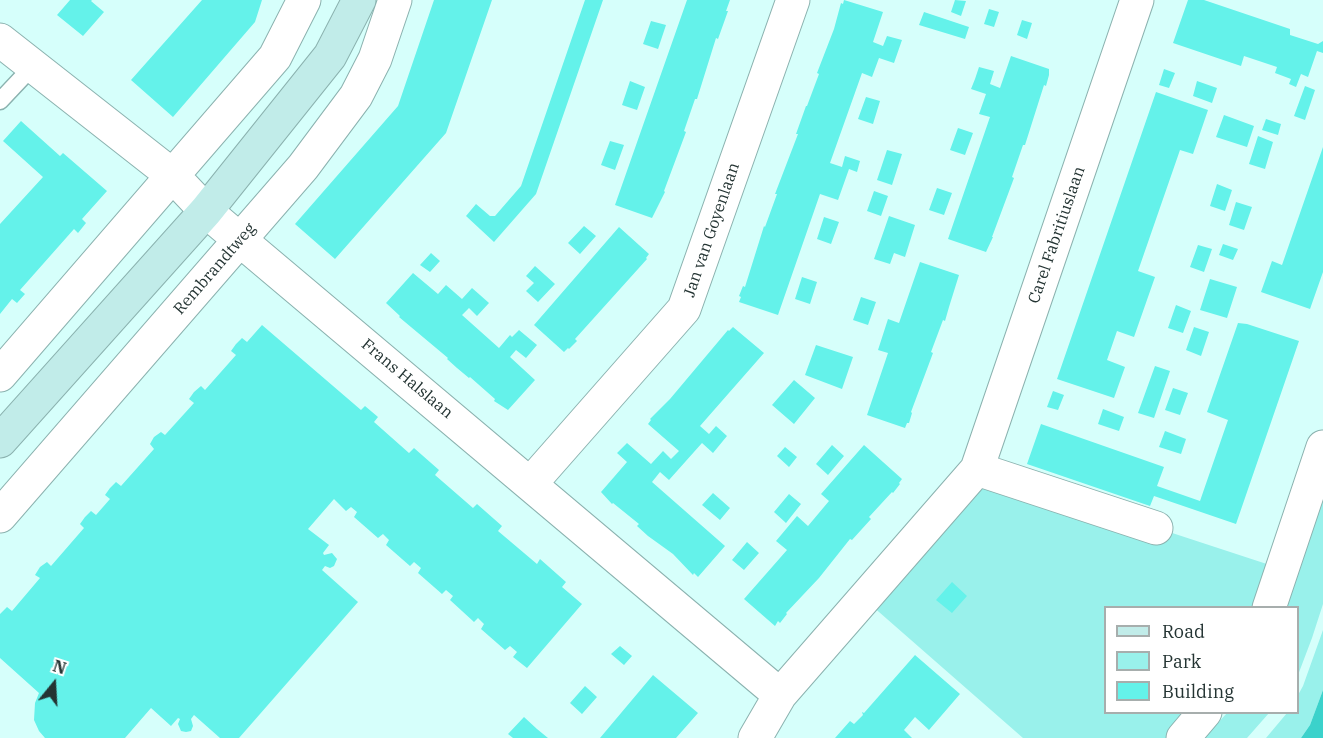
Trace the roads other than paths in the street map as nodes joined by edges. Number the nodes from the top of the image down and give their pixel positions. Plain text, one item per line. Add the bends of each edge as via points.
1 (304, 0) edge
2 (359, 0) edge
3 (395, 0) edge
4 (793, 0) edge
5 (1137, 0) edge
6 (0, 40) edge
7 (33, 66) junction
8 (0, 101) edge
9 (172, 176) junction
10 (206, 211) junction
11 (240, 240) junction
12 (0, 375) edge
13 (0, 441) edge
14 (1323, 447) edge
15 (977, 469) junction
16 (531, 483) junction
17 (0, 516) edge
18 (1156, 528) dead end
19 (1270, 606) edge
20 (780, 695) junction
21 (1204, 714) edge
22 (755, 738) edge
23 (1183, 738) edge

1 - 9 street via 275,57
2 - 10 street via 330,56
3 - 11 street, Rembrandtweg via 375,59 356,96 303,167
4 - 16 street, Jan van Goyenlaan via 684,309
5 - 15 street, Carel Fabritiuslaan
6 - 7 street, Frans Halslaan
7 - 8 lane
7 - 9 street, Frans Halslaan
9 - 10 street, Frans Halslaan
9 - 12 street
10 - 11 street, Frans Halslaan
10 - 13 street
11 - 16 street, Frans Halslaan
11 - 17 street, Rembrandtweg
14 - 19 street
15 - 18 street
15 - 20 street, Carel Fabritiuslaan
16 - 20 street, Frans Halslaan
20 - 22 street, Carel Fabritiuslaan
21 - 23 street

